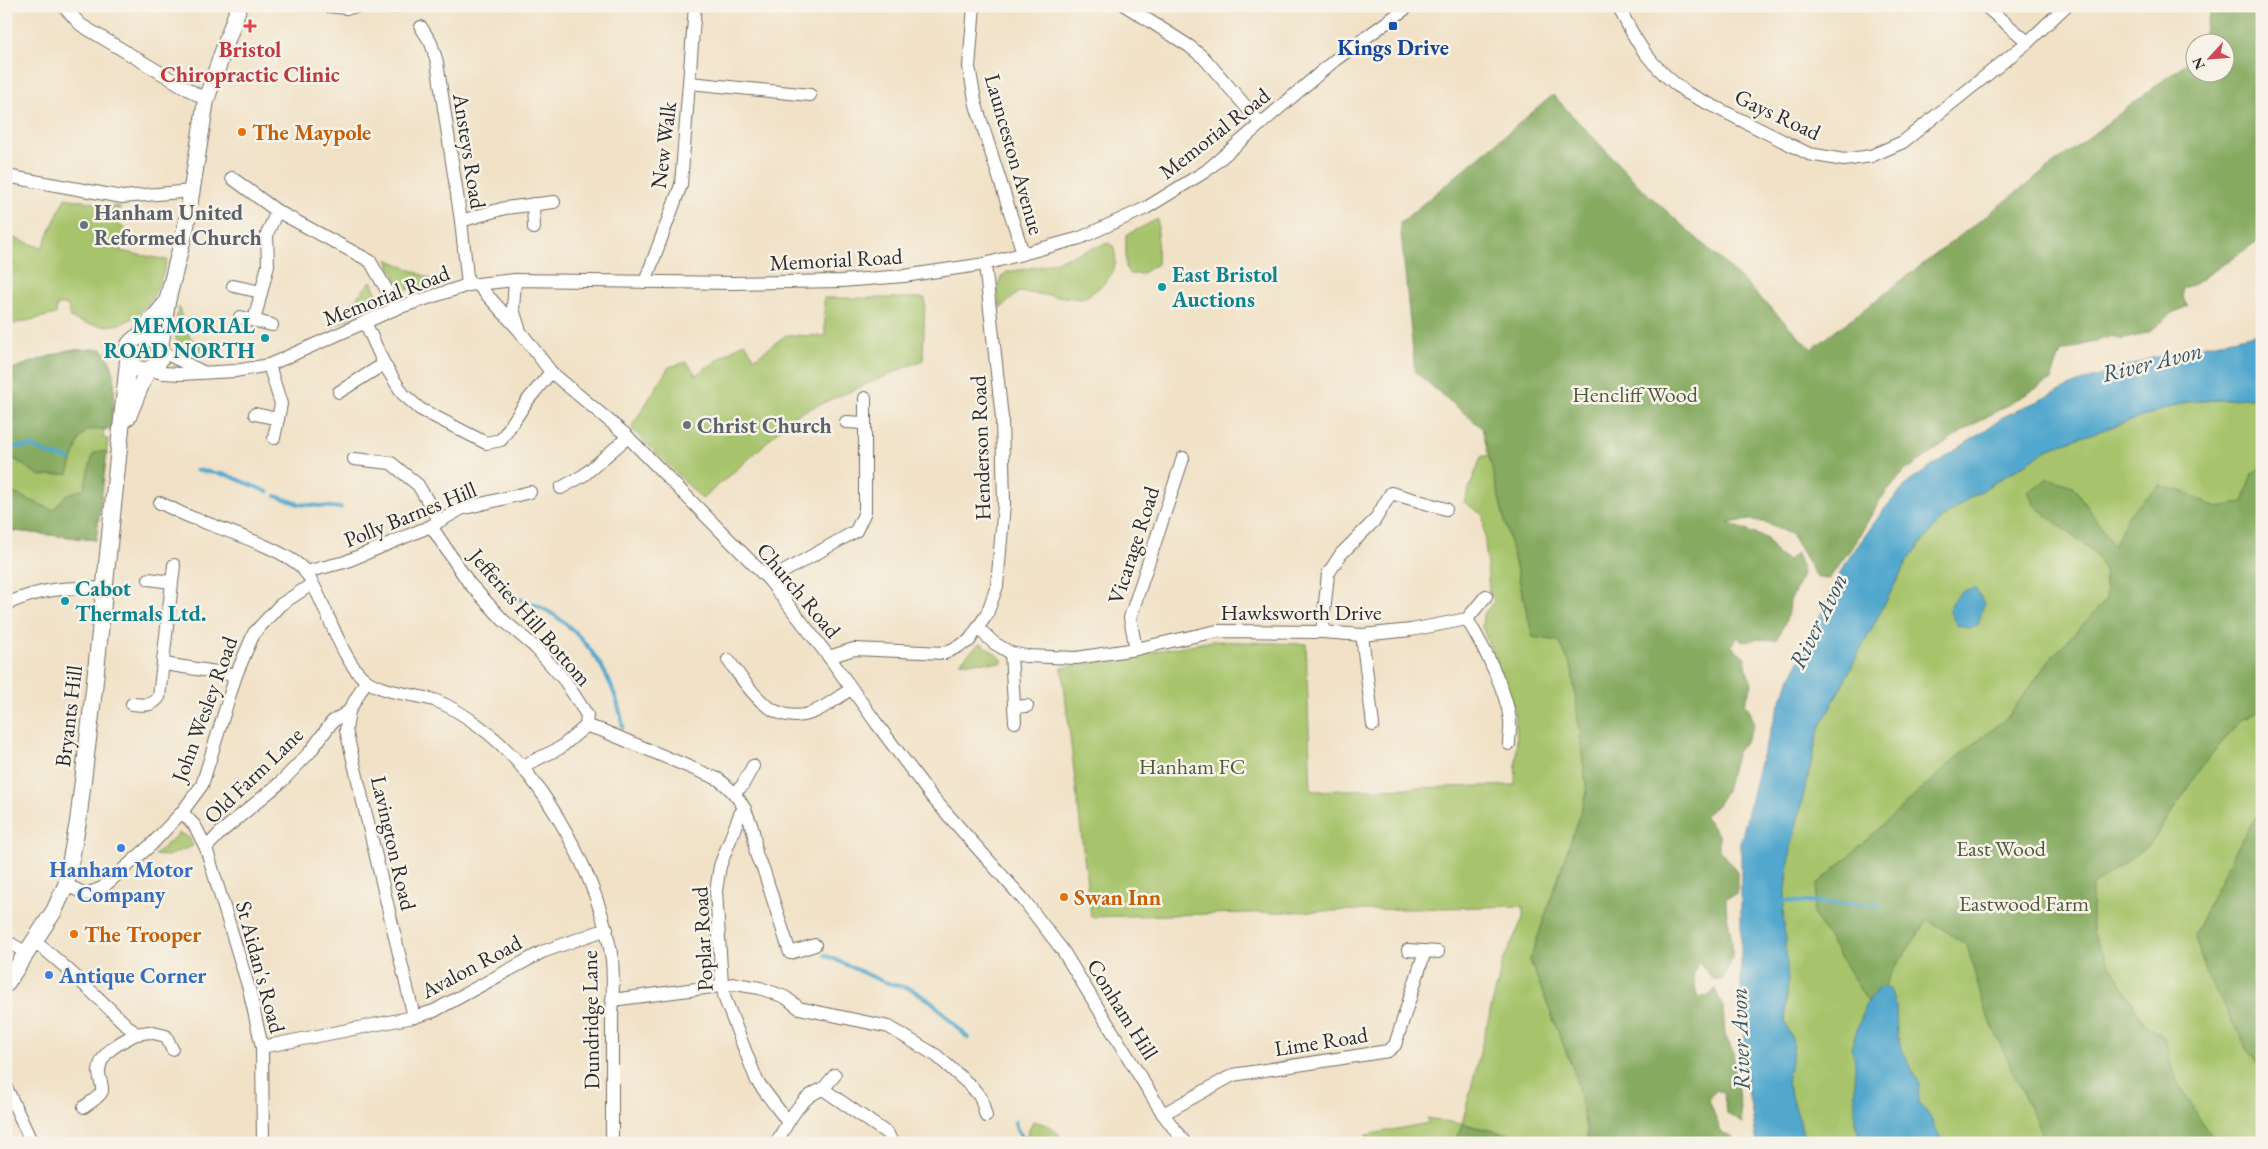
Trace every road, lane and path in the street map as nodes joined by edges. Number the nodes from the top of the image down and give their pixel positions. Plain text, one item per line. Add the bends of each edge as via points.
1 (63, 6) edge
2 (327, 6) edge
3 (359, 6) edge
4 (695, 6) edge
5 (974, 6) edge
6 (1126, 6) edge
7 (1408, 6) edge
8 (1618, 6) edge
9 (1986, 6) edge
10 (2066, 6) edge
11 (237, 7) edge
12 (1392, 11) edge
13 (421, 27) dead end
14 (2028, 42) junction
15 (690, 83) junction
16 (810, 95) dead end
17 (206, 100) junction
18 (1261, 124) junction
19 (6, 176) edge
20 (232, 178) dead end
21 (192, 192) junction
22 (554, 202) dead end
23 (533, 204) junction
24 (277, 211) junction
25 (461, 221) junction
26 (534, 228) dead end
27 (1023, 253) junction
28 (985, 264) junction
29 (515, 280) junction
30 (645, 282) junction
31 (473, 285) junction
32 (233, 286) dead end
33 (261, 292) junction
34 (167, 302) junction
35 (396, 308) junction
36 (240, 317) dead end
37 (254, 321) junction
38 (365, 322) junction
39 (272, 326) dead end
40 (519, 330) junction
41 (138, 337) junction
42 (161, 349) junction
43 (128, 360) junction
44 (384, 364) junction
45 (269, 365) junction
46 (148, 370) junction
47 (203, 372) junction
48 (551, 372) junction
49 (339, 392) dead end
50 (865, 398) dead end
51 (254, 414) dead end
52 (278, 419) junction
53 (846, 422) dead end
54 (865, 423) junction
55 (121, 436) junction
56 (628, 437) junction
57 (274, 438) dead end
58 (1183, 458) dead end
59 (354, 459) dead end
60 (561, 488) dead end
61 (530, 492) dead end
62 (183, 500) dead end
63 (160, 503) dead end
64 (1446, 509) dead end
65 (178, 512) junction
66 (435, 523) junction
67 (174, 565) dead end
68 (305, 572) junction
69 (148, 579) dead end
70 (769, 580) junction
71 (172, 582) junction
72 (312, 584) junction
73 (105, 590) junction
74 (1486, 596) dead end
75 (6, 604) edge
76 (1467, 618) junction
77 (979, 629) junction
78 (1322, 632) junction
79 (1362, 635) junction
80 (1136, 649) junction
81 (1011, 653) junction
82 (829, 656) junction
83 (728, 660) dead end
84 (164, 664) junction
85 (236, 675) junction
86 (366, 681) junction
87 (851, 689) junction
88 (132, 704) dead end
89 (1028, 706) dead end
90 (1014, 707) junction
91 (349, 711) junction
92 (1015, 722) dead end
93 (1372, 725) dead end
94 (586, 726) junction
95 (1509, 744) dead end
96 (523, 766) junction
97 (753, 766) dead end
98 (735, 792) junction
99 (745, 809) junction
100 (182, 812) junction
101 (206, 848) junction
102 (66, 885) junction
103 (1023, 899) joint
104 (607, 929) junction
105 (6, 941) edge
106 (816, 944) dead end
107 (30, 947) junction
108 (1408, 950) dead end
109 (6, 984) edge
110 (722, 984) junction
111 (612, 1000) junction
112 (414, 1017) junction
113 (136, 1034) junction
114 (262, 1047) junction
115 (172, 1049) dead end
116 (835, 1075) dead end
117 (6, 1087) edge
118 (823, 1090) junction
119 (84, 1107) dead end
120 (1163, 1114) junction
121 (986, 1116) dead end
122 (787, 1121) junction
123 (32, 1143) edge
124 (263, 1143) edge
125 (612, 1143) edge
126 (776, 1143) edge
127 (892, 1143) edge
128 (1185, 1143) edge

1 - 17 street via 81,25
2 - 3 street
4 - 15 street, New Walk
5 - 27 street, Launceston Avenue via 969,68 976,105
6 - 18 street via 1204,58
7 - 12 street, Memorial Road
8 - 14 street, Gays Road via 1644,54 1670,81 1809,154 1844,160 1871,156 1903,142
9 - 14 street
10 - 14 street, Gays Road
11 - 17 main road
12 - 18 street, Memorial Road
13 - 25 street, Ansteys Road via 435,52
15 - 16 street
15 - 30 street, New Walk via 679,194
17 - 21 main road
18 - 27 street, Memorial Road via 1206,171 1146,208 1080,238
19 - 21 street via 122,196
20 - 24 street
21 - 34 main road
22 - 23 street
23 - 25 street via 505,208
23 - 26 street
24 - 33 street via 267,234 268,265
24 - 35 street via 370,261
25 - 31 street, Ansteys Road
27 - 28 street, Memorial Road
28 - 30 street, Memorial Road via 841,281
28 - 77 street, Henderson Road via 1002,418 1004,504 997,586
29 - 30 street, Memorial Road
29 - 31 street, Memorial Road
29 - 40 street, Church Road via 513,309
31 - 35 street, Memorial Road
31 - 40 street, Church Road
32 - 33 street
33 - 37 street
34 - 41 main road
34 - 42 main road
35 - 38 street, Memorial Road
36 - 37 street
37 - 39 street
38 - 44 street
38 - 45 street, Memorial Road
40 - 48 street, Church Road
41 - 42 main road via 149,336
41 - 43 main road via 127,349
42 - 46 main road via 157,364
42 - 47 street, Memorial Road
43 - 46 main road via 136,368
43 - 55 main road, Bryants Hill
44 - 48 street via 403,394 420,409 486,443 502,440 527,401
44 - 49 street
45 - 47 street, Memorial Road
45 - 52 street via 281,404
46 - 47 street, Memorial Road via 180,374
46 - 55 main road, Bryants Hill
48 - 56 street, Church Road
50 - 54 street
51 - 52 street
52 - 57 street
53 - 54 street
54 - 70 street via 865,512 856,531
55 - 73 main road, Bryants Hill
56 - 60 street via 584,475
56 - 70 street, Church Road
58 - 80 street, Vicarage Road via 1130,618
59 - 66 street, Jefferies Hill Bottom via 391,463 418,485
61 - 66 street, Polly Barnes Hill via 461,509
62 - 65 street
63 - 65 street
64 - 78 street via 1391,493 1375,520 1341,554 1328,574
65 - 68 street via 277,552 297,563
66 - 68 street, Polly Barnes Hill via 345,562
66 - 94 street, Jefferies Hill Bottom via 469,583 565,681 587,716
67 - 71 street
68 - 72 street
69 - 71 street
70 - 82 street, Church Road
71 - 84 street
72 - 85 street, John Wesley Road via 280,605 254,633
72 - 86 street via 349,660
73 - 75 street via 48,590
73 - 102 main road, Bryants Hill via 78,822
74 - 76 street
76 - 79 street, Hawksworth Drive via 1411,630
76 - 95 street via 1482,644 1506,704 1510,722
77 - 81 street
77 - 82 street via 969,641 946,654 854,650
78 - 79 street, Hawksworth Drive
78 - 80 street, Hawksworth Drive via 1217,631
79 - 93 street
80 - 81 street via 1076,658
81 - 90 street
82 - 87 street, Church Road
83 - 87 street via 760,701 785,715 808,714
84 - 85 street
84 - 88 street via 159,697 155,703
85 - 100 street, John Wesley Road via 202,785
86 - 91 street, Lavington Road
86 - 96 street, Dundridge Lane via 437,701 479,726
87 - 103 street, Church Road via 932,797
89 - 90 street
90 - 92 street
91 - 101 street, Old Farm Lane via 332,722 310,752 281,782
91 - 112 street, Lavington Road via 346,730
94 - 96 street via 560,748
94 - 98 street via 718,779
96 - 104 street, Dundridge Lane via 551,804 592,885
97 - 98 street
98 - 99 street
99 - 106 street via 753,832 756,858 763,868 790,953
99 - 110 street, Poplar Road via 740,814 720,866 716,891
100 - 101 street, St Aidan's Road via 195,826
100 - 102 street, John Wesley Road via 152,844 102,888 86,894
101 - 114 street, St Aidan's Road
102 - 107 main road, Bryants Hill via 58,905
103 - 120 street, Conham Hill via 1075,968
104 - 111 street, Dundridge Lane via 612,962
104 - 112 street, Avalon Road via 542,952 434,1011
105 - 107 street
107 - 109 main road, Bryants Hill
107 - 113 street via 63,963
108 - 120 street, Lime Road via 1431,952 1395,1045 1388,1051 1233,1075
110 - 111 street
110 - 121 street via 760,988 785,997 798,1008 889,1027 937,1056 972,1087 981,1098
110 - 122 street, Poplar Road via 757,1081
111 - 125 street, Dundridge Lane
112 - 114 street, Avalon Road
113 - 115 street via 149,1032 166,1036
113 - 119 street via 103,1057 99,1069 102,1089
114 - 124 street, St Aidan's Road
116 - 118 street
117 - 123 street
118 - 122 street via 813,1093
118 - 127 street via 888,1134
120 - 128 street, Conham Hill
122 - 126 street

